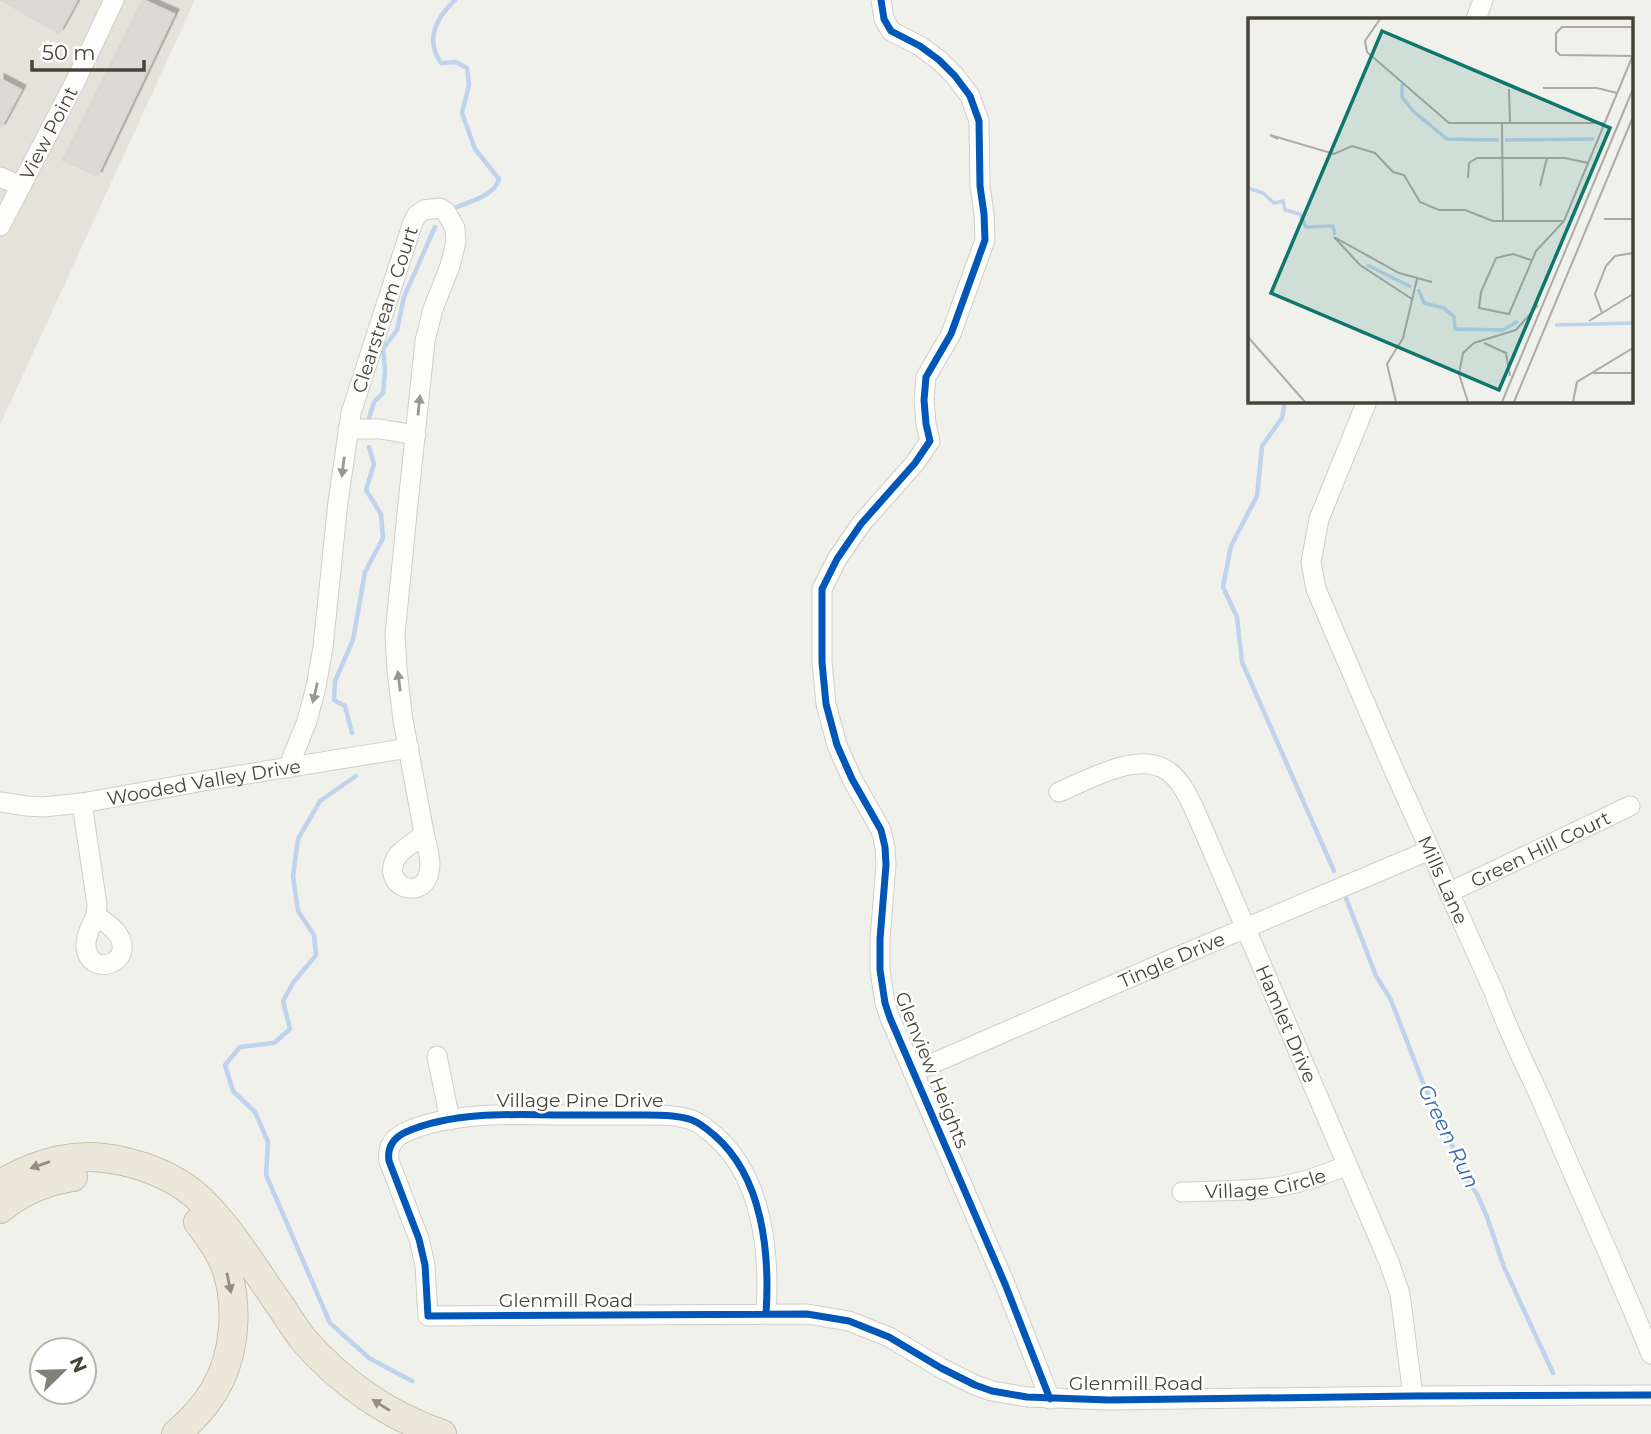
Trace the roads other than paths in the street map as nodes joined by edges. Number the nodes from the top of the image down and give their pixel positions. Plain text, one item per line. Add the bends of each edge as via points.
1 (114, 0) edge
2 (881, 0) edge
3 (1483, 0) edge
4 (1476, 18) edge
5 (0, 177) edge
6 (21, 186) junction
7 (5, 205) edge
8 (0, 226) edge
9 (1367, 402) edge
10 (348, 429) junction
11 (416, 435) junction
12 (409, 748) junction
13 (288, 768) junction
14 (1059, 792) dead end
15 (0, 802) edge
16 (82, 803) junction
17 (1630, 806) dead end
18 (425, 833) dead end
19 (1430, 850) junction
20 (1450, 892) junction
21 (96, 915) dead end
22 (1245, 929) junction
23 (438, 1056) dead end
24 (913, 1072) junction
25 (450, 1120) junction
26 (1347, 1166) junction
27 (0, 1184) edge
28 (1182, 1192) dead end
29 (0, 1209) edge
30 (766, 1314) junction
31 (428, 1316) joint
32 (1651, 1354) edge
33 (1651, 1395) edge
34 (1412, 1396) junction
35 (1050, 1399) junction
36 (176, 1434) edge
37 (442, 1434) edge

1 - 6 street, View Point
2 - 24 street, Glenview Heights via 891,31 939,60 970,96 979,121 985,240 951,334 926,377 930,441 861,524 822,589 826,704 837,745 881,830 886,865 880,970 887,1010
3 - 4 street
5 - 6 street
6 - 7 street, View Point
7 - 8 street, View Point
9 - 19 street, Mills Lane via 1320,519 1312,575
10 - 11 street
11 -> 10 street, Clearstream Court via 428,325 456,242 455,228 440,208 424,210 413,222
10 -> 13 street, Clearstream Court via 316,687
12 -> 11 street, Clearstream Court via 395,635
12 - 13 street, Wooded Valley Drive
12 - 18 street, Clearstream Court
13 - 16 street, Wooded Valley Drive
14 - 22 street, Hamlet Drive via 1135,763 1169,772 1186,792
15 - 16 street, Wooded Valley Drive via 43,807
16 - 21 street
17 - 20 street, Green Hill Court
19 - 20 street, Mills Lane
19 - 22 street, Tingle Drive
20 - 32 street, Mills Lane
22 - 24 street, Tingle Drive
22 - 26 street, Hamlet Drive
23 - 25 street
24 - 35 street, Glenview Heights
25 - 30 street, Village Pine Drive via 666,1115 696,1121 733,1156 757,1206 765,1240
25 - 31 street, Village Pine Drive via 408,1131 391,1144 388,1153 419,1238
26 - 28 street, Village Circle via 1270,1188
26 - 34 street, Hamlet Drive via 1400,1294
37 -> 27 highway via 393,1413 328,1366 216,1218 195,1195 170,1178 144,1166 84,1156 53,1160
29 -> 36 highway via 32,1188 58,1179 115,1177 170,1198 213,1241 233,1298 228,1360 216,1389
30 - 31 street, Glenmill Road
30 - 35 street, Glenmill Road via 849,1321 889,1337 975,1385
33 - 34 street, Glenmill Road
34 - 35 street, Glenmill Road

